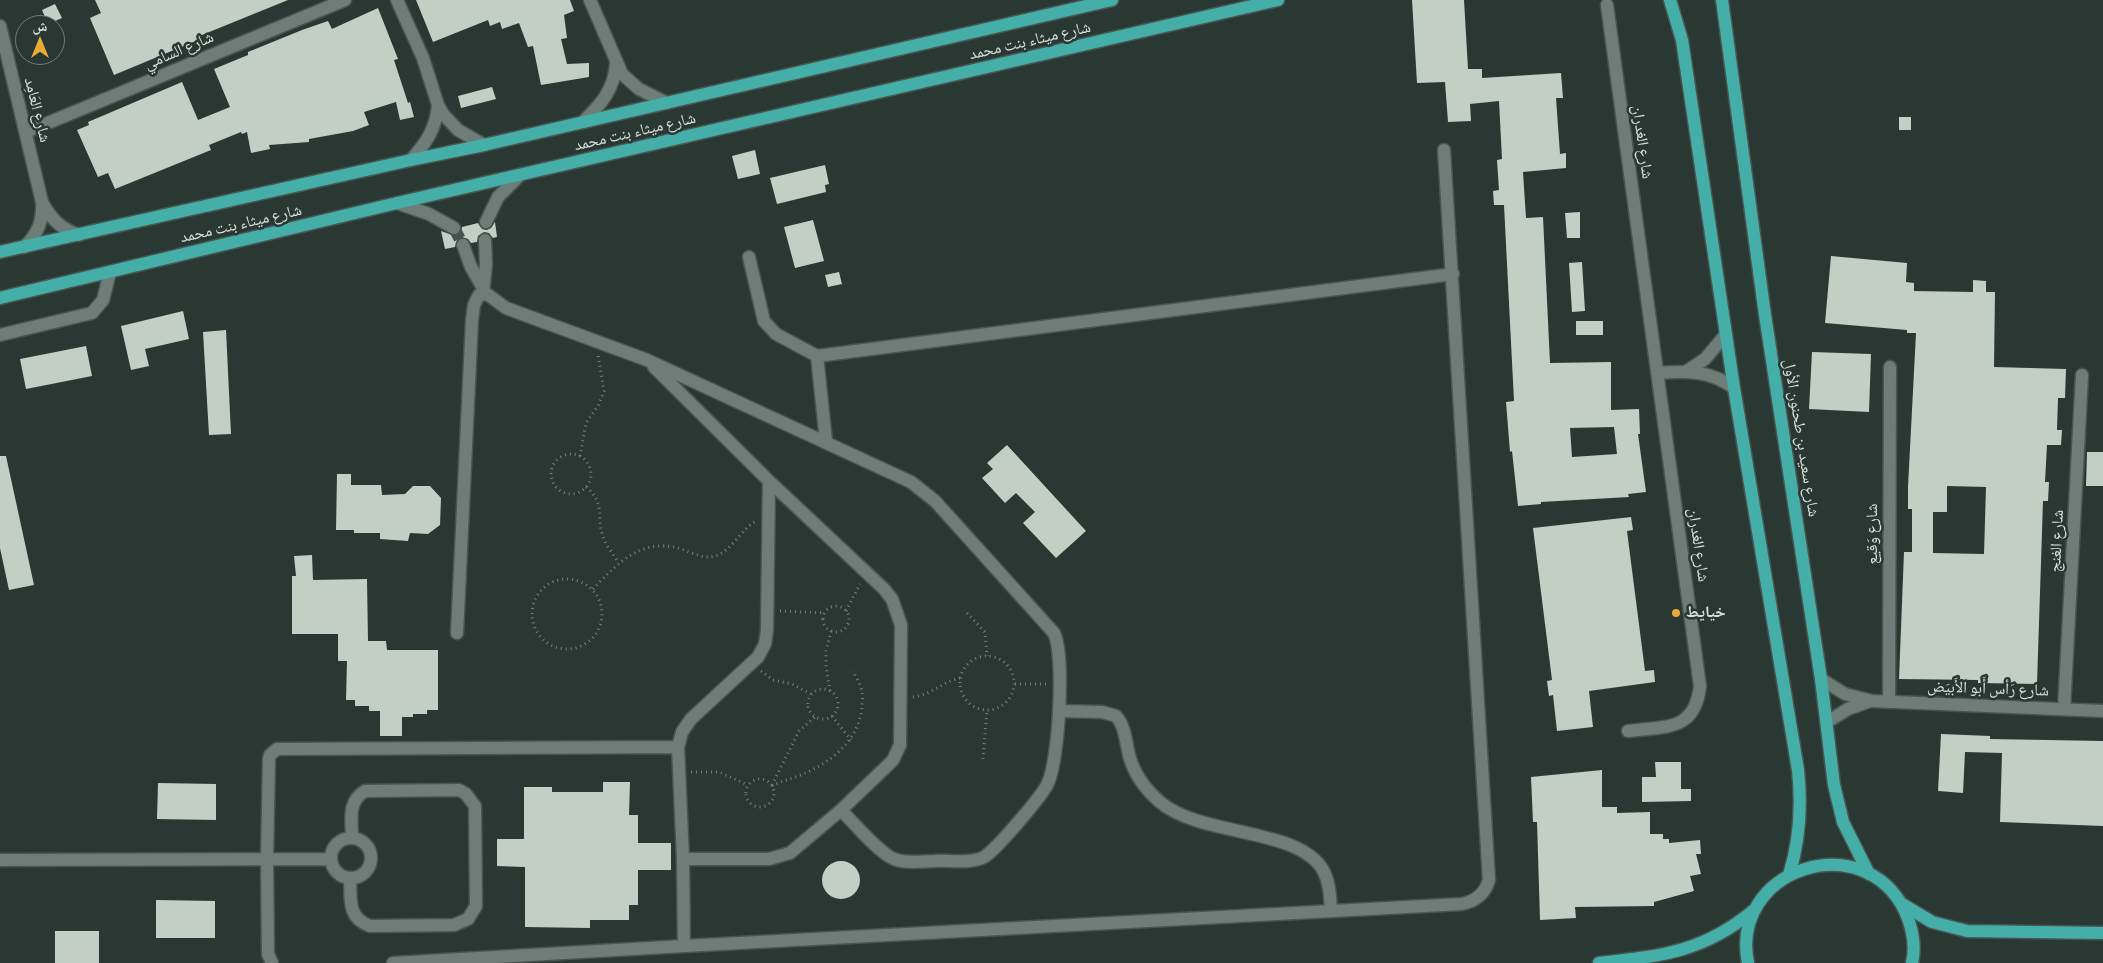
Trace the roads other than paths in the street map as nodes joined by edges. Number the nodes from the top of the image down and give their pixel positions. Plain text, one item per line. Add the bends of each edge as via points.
1 (345, 0) edge
2 (397, 0) edge
3 (590, 0) edge
4 (1112, 0) edge
5 (1278, 0) edge
6 (1670, 0) edge
7 (1722, 0) edge
8 (1606, 5) dead end
9 (0, 26) edge
10 (4, 60) edge
11 (616, 64) junction
12 (667, 103) junction
13 (438, 105) junction
14 (583, 122) junction
15 (26, 132) junction
16 (484, 145) junction
17 (1444, 150) dead end
18 (411, 160) junction
19 (520, 175) junction
20 (42, 202) junction
21 (397, 203) junction
22 (486, 222) dead end
23 (454, 228) tunnel mouth
24 (79, 235) junction
25 (485, 240) dead end
26 (463, 245) tunnel mouth
27 (24, 247) junction
28 (0, 252) edge
29 (749, 257) dead end
30 (110, 272) junction
31 (1453, 274) junction
32 (483, 291) junction
33 (0, 298) edge
34 (0, 334) edge
35 (1726, 334) junction
36 (817, 356) junction
37 (647, 360) junction
38 (1890, 368) dead end
39 (1687, 371) junction
40 (1657, 373) junction
41 (2082, 375) dead end
42 (1734, 388) junction
43 (826, 441) junction
44 (769, 481) junction
45 (457, 633) dead end
46 (1821, 679) junction
47 (1872, 701) junction
48 (1889, 702) junction
49 (2064, 709) junction
50 (1059, 711) junction
51 (2103, 711) edge
52 (1827, 722) junction
53 (1628, 731) dead end
54 (678, 746) junction
55 (842, 810) junction
56 (352, 838) junction
57 (267, 859) junction
58 (330, 859) junction
59 (684, 859) junction
60 (0, 860) edge
61 (1869, 874) junction
62 (1788, 875) junction
63 (350, 879) junction
64 (1901, 904) junction
65 (1756, 909) junction
66 (1331, 911) junction
67 (2103, 933) edge
68 (684, 946) junction
69 (272, 963) edge
70 (393, 963) edge
71 (1599, 963) edge
72 (1748, 963) edge
73 (1912, 963) edge

1 - 15 street, شارع السامي
2 - 13 street via 423,58
3 - 11 street
4 - 12 main road, شارع ميثاء بنت محمد
5 - 19 main road, شارع ميثاء بنت محمد
6 - 35 main road via 1682,40
7 - 46 main road, شارع سعيد بن طحنون الأول via 1765,315
8 - 40 street, شارع الغدران
9 - 10 street, شارع العَامِد
10 - 15 street, شارع العَامِد
11 - 12 street via 639,89
11 - 14 street via 610,90
12 - 14 main road, شارع ميثاء بنت محمد
13 - 16 street via 450,122
13 - 18 street via 435,126
14 - 16 main road, شارع ميثاء بنت محمد
15 - 20 street, شارع العَامِد
16 - 18 main road, شارع ميثاء بنت محمد
17 - 31 street
18 - 24 main road, شارع ميثاء بنت محمد
19 - 21 main road, شارع ميثاء بنت محمد
19 - 22 street via 498,197
20 - 24 street, شارع العَامِد via 52,219
20 - 27 street, شارع العَامِد via 38,231
21 - 23 street via 429,214
21 - 30 main road, شارع ميثاء بنت محمد
24 - 27 main road, شارع ميثاء بنت محمد
25 - 32 street
26 - 32 street
27 - 28 main road, شارع ميثاء بنت محمد
29 - 36 street via 764,321 776,334
30 - 33 main road, شارع ميثاء بنت محمد
30 - 34 street via 104,300 92,313
31 - 36 street
31 - 66 street via 1489,880 1483,894 1470,903
32 - 37 street via 506,308
32 - 45 street via 476,299 472,320
35 - 39 street via 1705,358
35 - 42 main road
36 - 43 street
37 - 43 street
37 - 44 street
38 - 48 street, شارع وَقيع
39 - 40 street
39 - 42 street via 1716,377
40 - 53 street, شارع الغدران via 1700,686 1694,711 1681,722
41 - 49 street, شارع الغنج
42 - 62 main road via 1800,788 1798,841
43 - 50 street via 911,482 935,501 1054,633 1059,649
44 - 54 street via 767,630 764,644 758,657 691,719
44 - 55 street via 884,589 898,612 901,625 900,746 893,760
46 - 47 street, شارع رَأس أَبو الأَبيَض via 1845,694
46 - 52 main road, شارع سعيد بن طحنون الأول
47 - 48 street, شارع رَأس أَبو الأَبيَض
47 - 52 street, شارع رَأس أَبو الأَبيَض via 1848,709
48 - 49 street, شارع رَأس أَبو الأَبيَض
49 - 51 street, شارع رَأس أَبو الأَبيَض
50 - 55 street via 1048,783 1038,799 983,857 968,860 892,859
50 - 66 street via 1102,712 1116,716 1143,784 1174,812 1289,845 1313,857 1324,872
52 - 61 main road, شارع سعيد بن طحنون الأول via 1838,804 1851,840
54 - 57 street via 277,749 269,759
54 - 59 street
55 - 59 street via 783,856 769,859
56 - 58 street via 334,846
56 - 63 street via 365,843 371,863 363,875
56 - 63 street via 352,807 358,795 365,792 459,790 475,806 476,906 468,919 454,925 370,926 362,923 352,912
57 - 58 street
57 - 60 street
57 - 69 street via 268,954
58 - 63 street via 339,875
59 - 68 street
61 - 62 main road via 1854,868 1820,865
61 - 64 main road via 1887,887
62 - 65 main road via 1776,884
64 - 67 main road via 1932,922 1967,931
64 - 73 main road via 1913,939
65 - 71 main road via 1704,944 1663,955
65 - 72 main road via 1746,939
66 - 68 street
68 - 70 street

